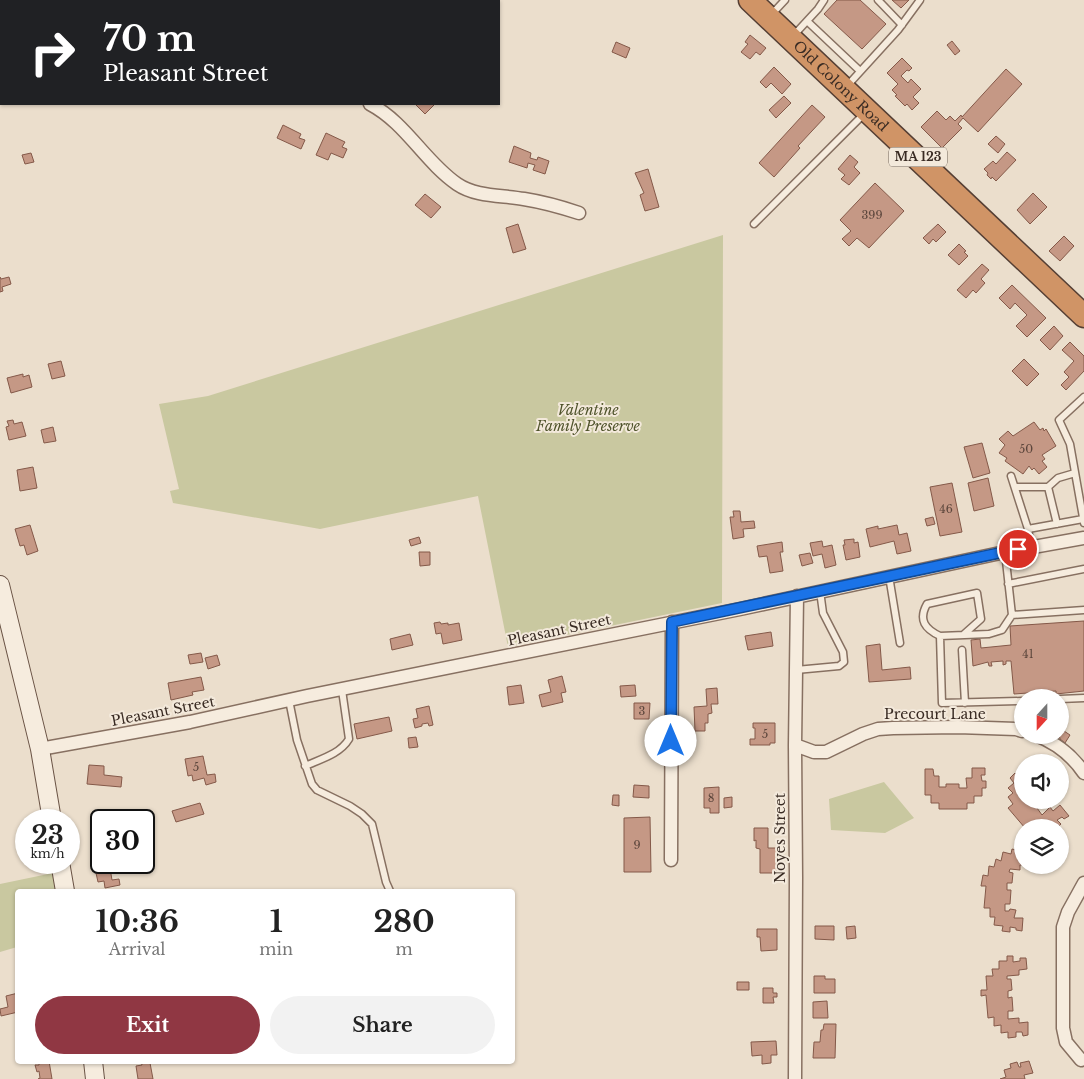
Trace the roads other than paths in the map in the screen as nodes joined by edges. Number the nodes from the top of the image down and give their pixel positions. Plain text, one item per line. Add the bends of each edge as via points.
1 (750, 0) edge
2 (786, 0) edge
3 (824, 0) edge
4 (878, 0) edge
5 (920, 0) edge
6 (768, 17) junction
7 (807, 22) junction
8 (902, 24) junction
9 (791, 39) junction
10 (860, 72) junction
11 (844, 89) junction
12 (371, 105) edge
13 (868, 111) junction
14 (579, 213) dead end
15 (754, 224) dead end
16 (1084, 316) edge
17 (1084, 397) edge
18 (1075, 473) junction
19 (1011, 476) dead end
20 (1048, 486) junction
21 (1015, 487) junction
22 (1083, 519) edge
23 (1084, 523) edge
24 (1057, 524) junction
25 (1028, 529) junction
26 (1084, 538) edge
27 (1031, 547) junction
28 (1004, 552) junction
29 (1084, 569) edge
30 (890, 576) junction
31 (1008, 584) junction
32 (0, 585) edge
33 (820, 591) junction
34 (797, 596) junction
35 (1084, 610) edge
36 (1012, 615) junction
37 (672, 622) junction
38 (963, 635) junction
39 (940, 636) junction
40 (900, 643) dead end
41 (962, 650) dead end
42 (796, 670) junction
43 (342, 690) junction
44 (1084, 698) edge
45 (1069, 699) edge
46 (289, 700) junction
47 (1014, 701) edge
48 (964, 703) junction
49 (1014, 730) edge
50 (795, 744) junction
51 (1055, 744) edge
52 (40, 749) junction
53 (305, 766) junction
54 (1084, 773) edge
55 (50, 809) edge
56 (671, 860) dead end
57 (62, 874) edge
58 (1084, 883) edge
59 (65, 889) edge
60 (389, 889) edge
61 (1081, 1060) dead end
62 (94, 1064) edge
63 (96, 1079) edge
64 (795, 1079) edge

1 - 6 highway, Old Colony Road / MA 123
2 - 6 lane
3 - 7 lane
4 - 8 lane
5 - 8 lane
6 - 9 highway, Old Colony Road / MA 123
7 - 9 lane
7 - 10 lane
8 - 10 lane
9 - 11 highway, Old Colony Road / MA 123
10 - 11 lane
11 - 13 highway, Old Colony Road / MA 123
12 - 14 street via 395,121 458,185 472,192 546,203
13 - 15 lane
13 - 16 highway, Old Colony Road / MA 123
17 - 18 lane via 1059,420 1070,444
18 - 20 lane via 1058,478
18 - 22 lane
19 - 21 lane
20 - 21 lane
20 - 24 lane
21 - 25 lane
22 - 23 lane
22 - 24 lane
24 - 25 lane
25 - 27 lane
26 - 27 street, Pleasant Street
27 - 28 street, Pleasant Street
28 - 30 street, Pleasant Street
28 - 31 lane
29 - 31 lane
30 - 33 street, Pleasant Street
30 - 40 lane
31 - 36 lane
32 - 52 street
33 - 34 street, Pleasant Street
33 - 42 lane via 823,613 843,652 844,662 838,666
34 - 37 street, Pleasant Street
34 - 42 street, Noyes Street
35 - 36 lane
36 - 38 lane via 1002,630
37 - 43 street, Pleasant Street
37 - 56 street
38 - 39 lane
38 - 39 lane via 981,619 976,593 926,604 923,622 930,632
39 - 48 lane via 942,703
41 - 48 lane
42 - 50 street, Noyes Street
43 - 46 street, Pleasant Street
43 - 53 lane via 349,740 345,747
44 - 45 lane
46 - 52 street, Pleasant Street
46 - 53 lane
47 - 48 lane
49 - 50 street, Precourt Lane via 958,727 878,729 826,752 814,752
50 - 64 street, Noyes Street
51 - 54 street
52 - 55 street
53 - 60 lane via 317,790 350,806 372,824
57 - 59 street
58 - 61 street via 1065,919 1062,936 1063,1028 1066,1042
62 - 63 street

